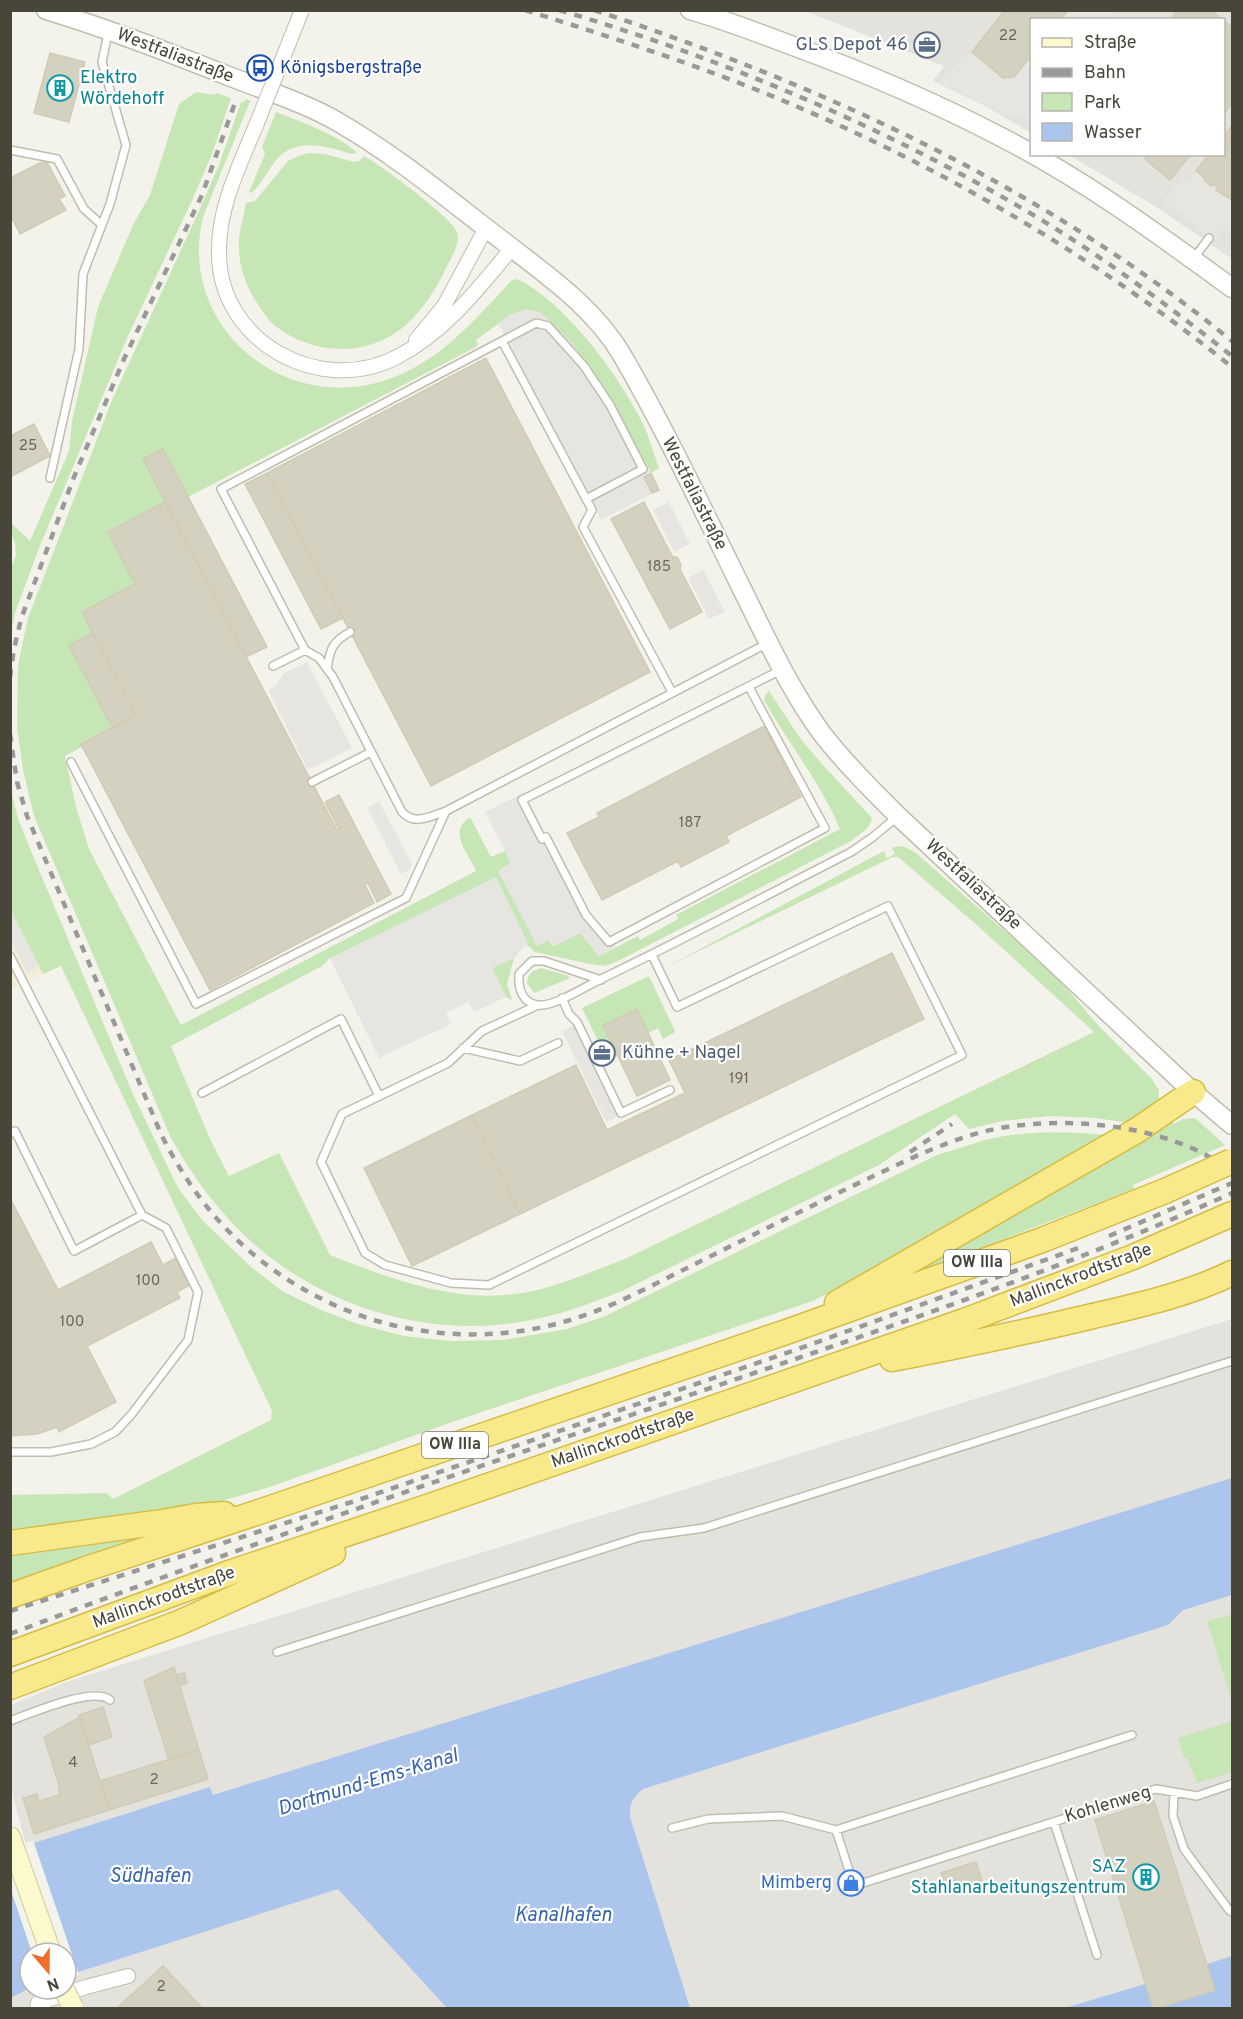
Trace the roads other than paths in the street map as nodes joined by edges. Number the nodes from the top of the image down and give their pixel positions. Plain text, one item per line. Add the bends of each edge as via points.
1 (46, 10) edge
2 (302, 10) edge
3 (690, 10) edge
4 (724, 15) edge
5 (109, 30) junction
6 (10, 150) edge
7 (1030, 154) edge
8 (1034, 156) edge
9 (102, 225) junction
10 (486, 228) junction
11 (1209, 238) dead end
12 (512, 248) junction
13 (1194, 258) junction
14 (1233, 288) edge
15 (502, 341) junction
16 (405, 352) junction
17 (50, 478) dead end
18 (586, 499) junction
19 (350, 632) dead end
20 (768, 643) junction
21 (305, 650) junction
22 (273, 666) dead end
23 (327, 669) junction
24 (783, 669) junction
25 (748, 687) junction
26 (672, 692) junction
27 (371, 752) junction
28 (71, 762) dead end
29 (312, 782) dead end
30 (446, 811) junction
31 (898, 816) junction
32 (652, 955) junction
33 (12, 961) edge
34 (601, 980) junction
35 (562, 998) junction
36 (538, 1005) junction
37 (558, 1043) dead end
38 (464, 1048) junction
39 (670, 1090) dead end
40 (1193, 1092) junction
41 (202, 1093) dead end
42 (379, 1096) junction
43 (1233, 1125) edge
44 (10, 1134) edge
45 (1233, 1161) edge
46 (1233, 1214) edge
47 (141, 1215) junction
48 (1233, 1273) edge
49 (789, 1331) junction
50 (1233, 1361) edge
51 (801, 1377) junction
52 (10, 1452) edge
53 (427, 1507) junction
54 (259, 1512) junction
55 (10, 1543) edge
56 (10, 1596) edge
57 (277, 1652) dead end
58 (10, 1654) edge
59 (10, 1687) edge
60 (110, 1700) dead end
61 (10, 1721) edge
62 (1132, 1735) dead end
63 (1233, 1784) edge
64 (1174, 1793) junction
65 (1054, 1822) junction
66 (672, 1828) dead end
67 (836, 1830) junction
68 (10, 1837) edge
69 (1233, 1912) edge
70 (47, 1941) edge
71 (1097, 1955) dead end
72 (128, 1976) dead end
73 (37, 2008) edge

1 - 5 street, Westfaliastraße
2 - 16 street, bridge via 230,191 219,234 220,267 228,296 252,332 285,357 313,368 358,369
3 - 4 street
4 - 7 street via 899,88
5 - 9 lane via 102,62 126,145
5 - 10 street, Westfaliastraße via 334,120 370,141
6 - 9 lane via 57,159 84,209
8 - 13 street
9 - 17 lane via 83,274 79,349
10 - 12 street, Westfaliastraße
10 - 16 street via 444,306
11 - 13 lane
12 - 16 street via 445,324
12 - 20 street, Westfaliastraße via 567,292 620,352
13 - 14 street
15 - 18 lane
15 - 18 lane via 536,323 548,326 584,366 610,405 643,469
15 - 21 lane via 220,489
18 - 26 lane via 592,510 583,527
19 - 23 lane via 329,650
20 - 24 street, Westfaliastraße
20 - 26 lane
21 - 22 lane
21 - 23 lane via 320,658
23 - 27 lane
24 - 25 lane
24 - 31 street, Westfaliastraße via 823,735
25 - 25 lane via 522,800 542,839 546,837 585,915 609,942 825,828
26 - 30 lane
27 - 29 lane
27 - 30 lane via 408,818 421,820
28 - 30 lane via 196,1004 406,898
31 - 32 lane via 851,852
31 - 40 street, Westfaliastraße
32 - 34 lane
32 - 42 lane via 677,1007 888,906 962,1055 489,1285 451,1283 418,1275 385,1265 365,1253 321,1162 342,1114
33 - 47 lane
34 - 35 lane
34 - 36 lane via 544,961 532,961 519,974 518,984 522,995
35 - 36 lane
35 - 39 lane via 621,1113
36 - 38 lane via 482,1031
37 - 38 lane via 520,1061
38 - 42 lane via 448,1063
40 - 43 street, Westfaliastraße
40 - 49 highway via 1136,1131
41 - 42 lane via 341,1019
44 - 47 lane via 15,1131 74,1251
45 - 49 highway, OW IIIa, bridge via 1042,1240
46 - 51 highway, Mallinckrodtstraße via 1059,1286
47 - 52 lane via 166,1228 198,1292 188,1340 116,1432 91,1444 51,1452
48 - 51 highway via 1123,1309
49 - 54 highway, OW IIIa
50 - 57 lane via 704,1528 640,1537
51 - 53 highway, Mallinckrodtstraße
53 - 58 highway, Mallinckrodtstraße via 229,1573
53 - 59 highway via 181,1622
54 - 55 highway via 196,1516
54 - 56 highway
60 - 61 lane via 105,1695 90,1695
62 - 67 lane
63 - 64 lane, Kohlenweg via 1197,1796
64 - 65 lane, Kohlenweg via 1156,1789
64 - 69 lane via 1173,1816 1184,1849
65 - 67 lane, Kohlenweg via 854,1886
65 - 71 lane
66 - 67 lane via 708,1819 782,1816
68 - 70 main road
72 - 73 street via 38,2003

